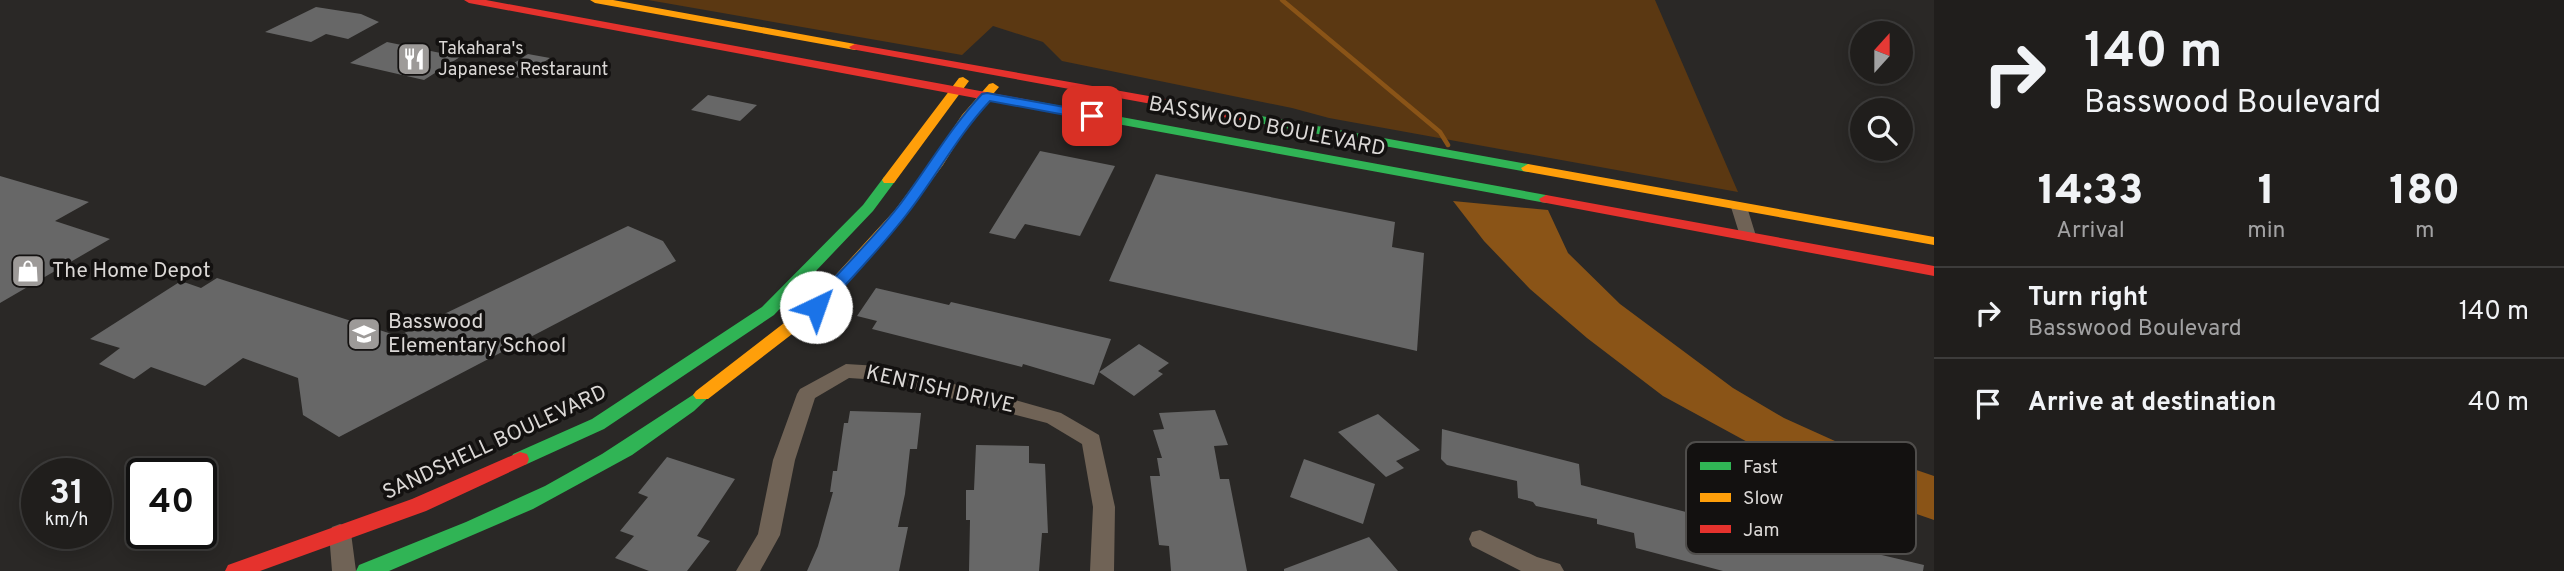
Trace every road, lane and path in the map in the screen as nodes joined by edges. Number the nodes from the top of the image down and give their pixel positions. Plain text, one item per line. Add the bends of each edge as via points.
1 (469, 0) edge
2 (595, 0) edge
3 (657, 11) junction
4 (631, 30) junction
5 (975, 67) junction
6 (1004, 72) junction
7 (884, 77) junction
8 (955, 90) junction
9 (987, 96) junction
10 (931, 123) junction
11 (1740, 207) junction
12 (1748, 236) junction
13 (1934, 240) edge
14 (1934, 271) edge
15 (340, 533) junction
16 (1480, 539) dead end
17 (235, 571) edge
18 (344, 571) edge
19 (366, 571) edge
20 (748, 571) edge
21 (1102, 571) edge
22 (1552, 571) edge

1 - 4 main road, BASSWOOD BOULEVARD
2 - 3 main road, BASSWOOD BOULEVARD
3 - 4 main road
3 - 5 main road, BASSWOOD BOULEVARD
4 - 7 main road, BASSWOOD BOULEVARD
5 - 6 main road, BASSWOOD BOULEVARD
5 - 8 main road, SANDSHELL BOULEVARD
6 - 9 main road
6 - 11 main road, BASSWOOD BOULEVARD
7 - 8 main road, BASSWOOD BOULEVARD
7 - 10 main road via 919,103
8 - 9 main road, BASSWOOD BOULEVARD
8 - 10 main road, SANDSHELL BOULEVARD
9 - 12 main road, BASSWOOD BOULEVARD
9 - 19 main road via 966,118 900,213 816,307 674,416 578,478
10 - 15 main road, SANDSHELL BOULEVARD via 868,208 768,311 598,424 419,505
11 - 12 street
11 - 13 main road, BASSWOOD BOULEVARD
12 - 14 main road, BASSWOOD BOULEVARD
15 - 17 main road, SANDSHELL BOULEVARD
15 - 18 street
16 - 22 street
20 - 21 street, KENTISH DRIVE via 769,535 784,460 807,394 846,371 879,373 1054,418 1092,440 1104,506

